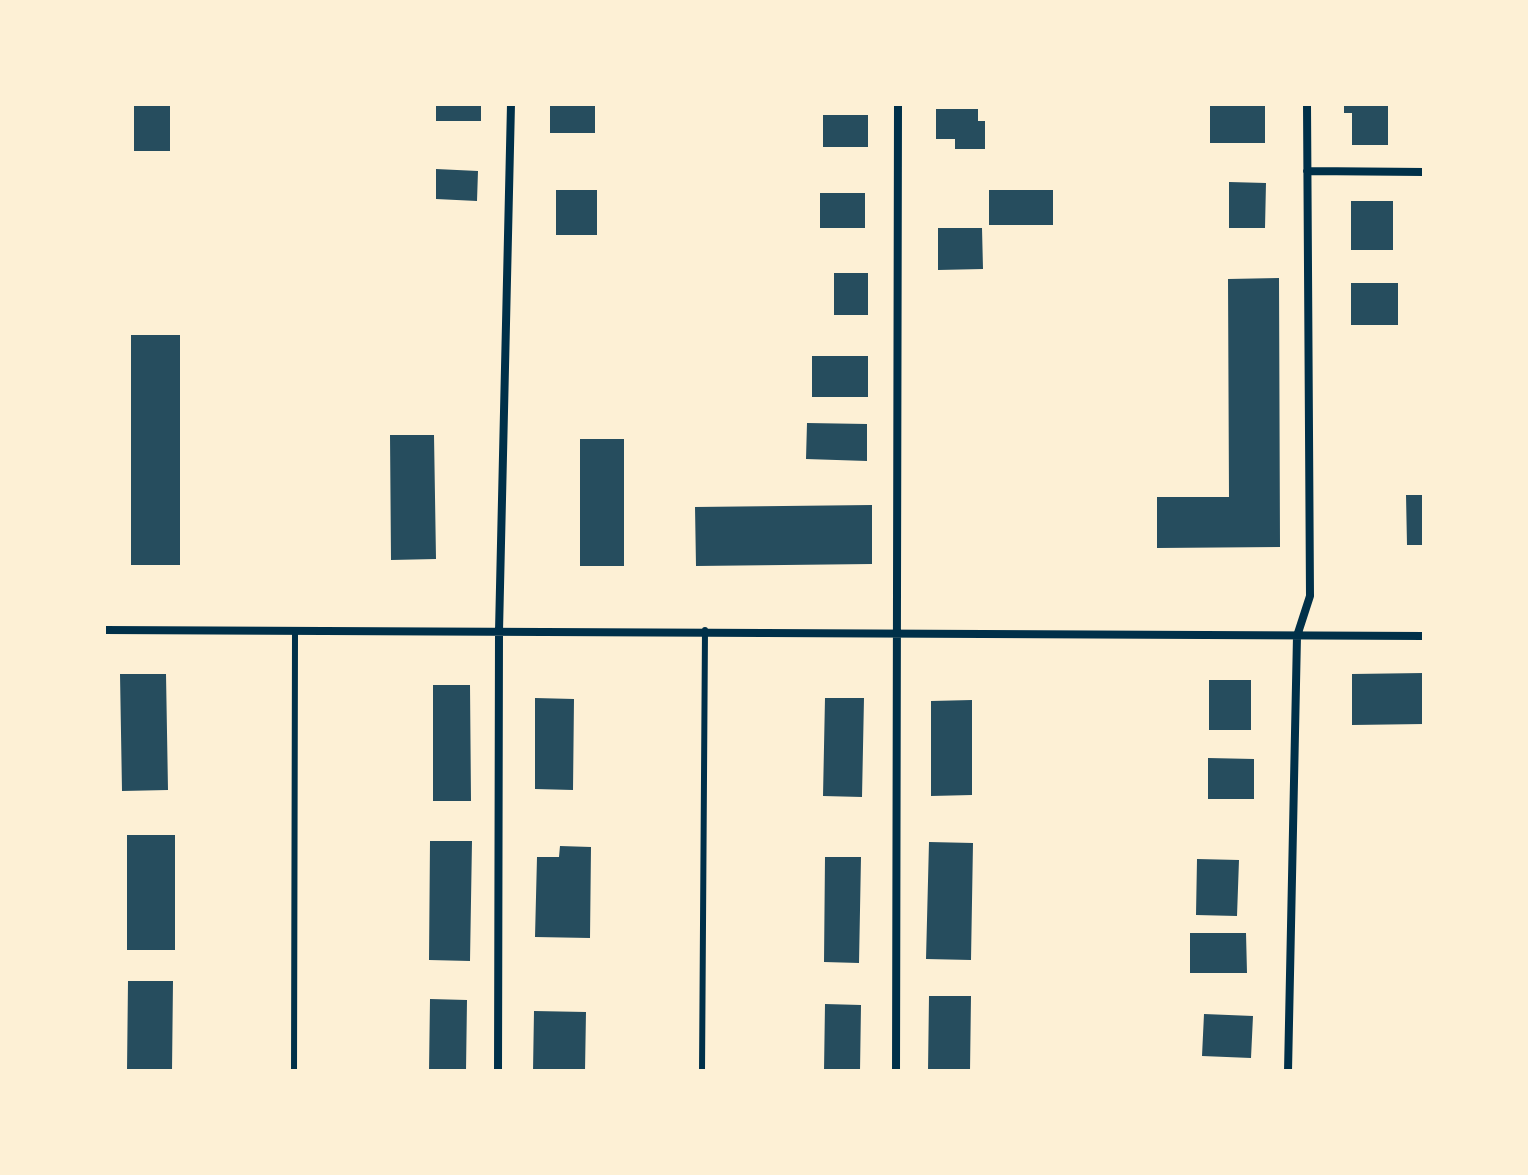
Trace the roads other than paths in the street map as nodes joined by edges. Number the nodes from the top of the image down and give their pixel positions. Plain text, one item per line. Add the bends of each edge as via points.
1 (511, 104) edge
2 (898, 104) edge
3 (1307, 104) edge
4 (1307, 171) junction
5 (1424, 172) edge
6 (104, 630) edge
7 (705, 630) junction
8 (499, 631) junction
9 (898, 632) junction
10 (295, 634) junction
11 (1297, 636) junction
12 (1424, 636) edge
13 (294, 1071) edge
14 (498, 1071) edge
15 (702, 1071) edge
16 (896, 1071) edge
17 (1288, 1071) edge

1 - 8 street
2 - 9 street
3 - 4 street
4 - 5 street
4 - 11 street via 1310,596
6 - 10 street
7 - 8 street
7 - 9 street
7 - 15 lane
8 - 10 street
8 - 14 street
9 - 11 street
9 - 16 street
10 - 13 lane
11 - 12 street
11 - 17 street

